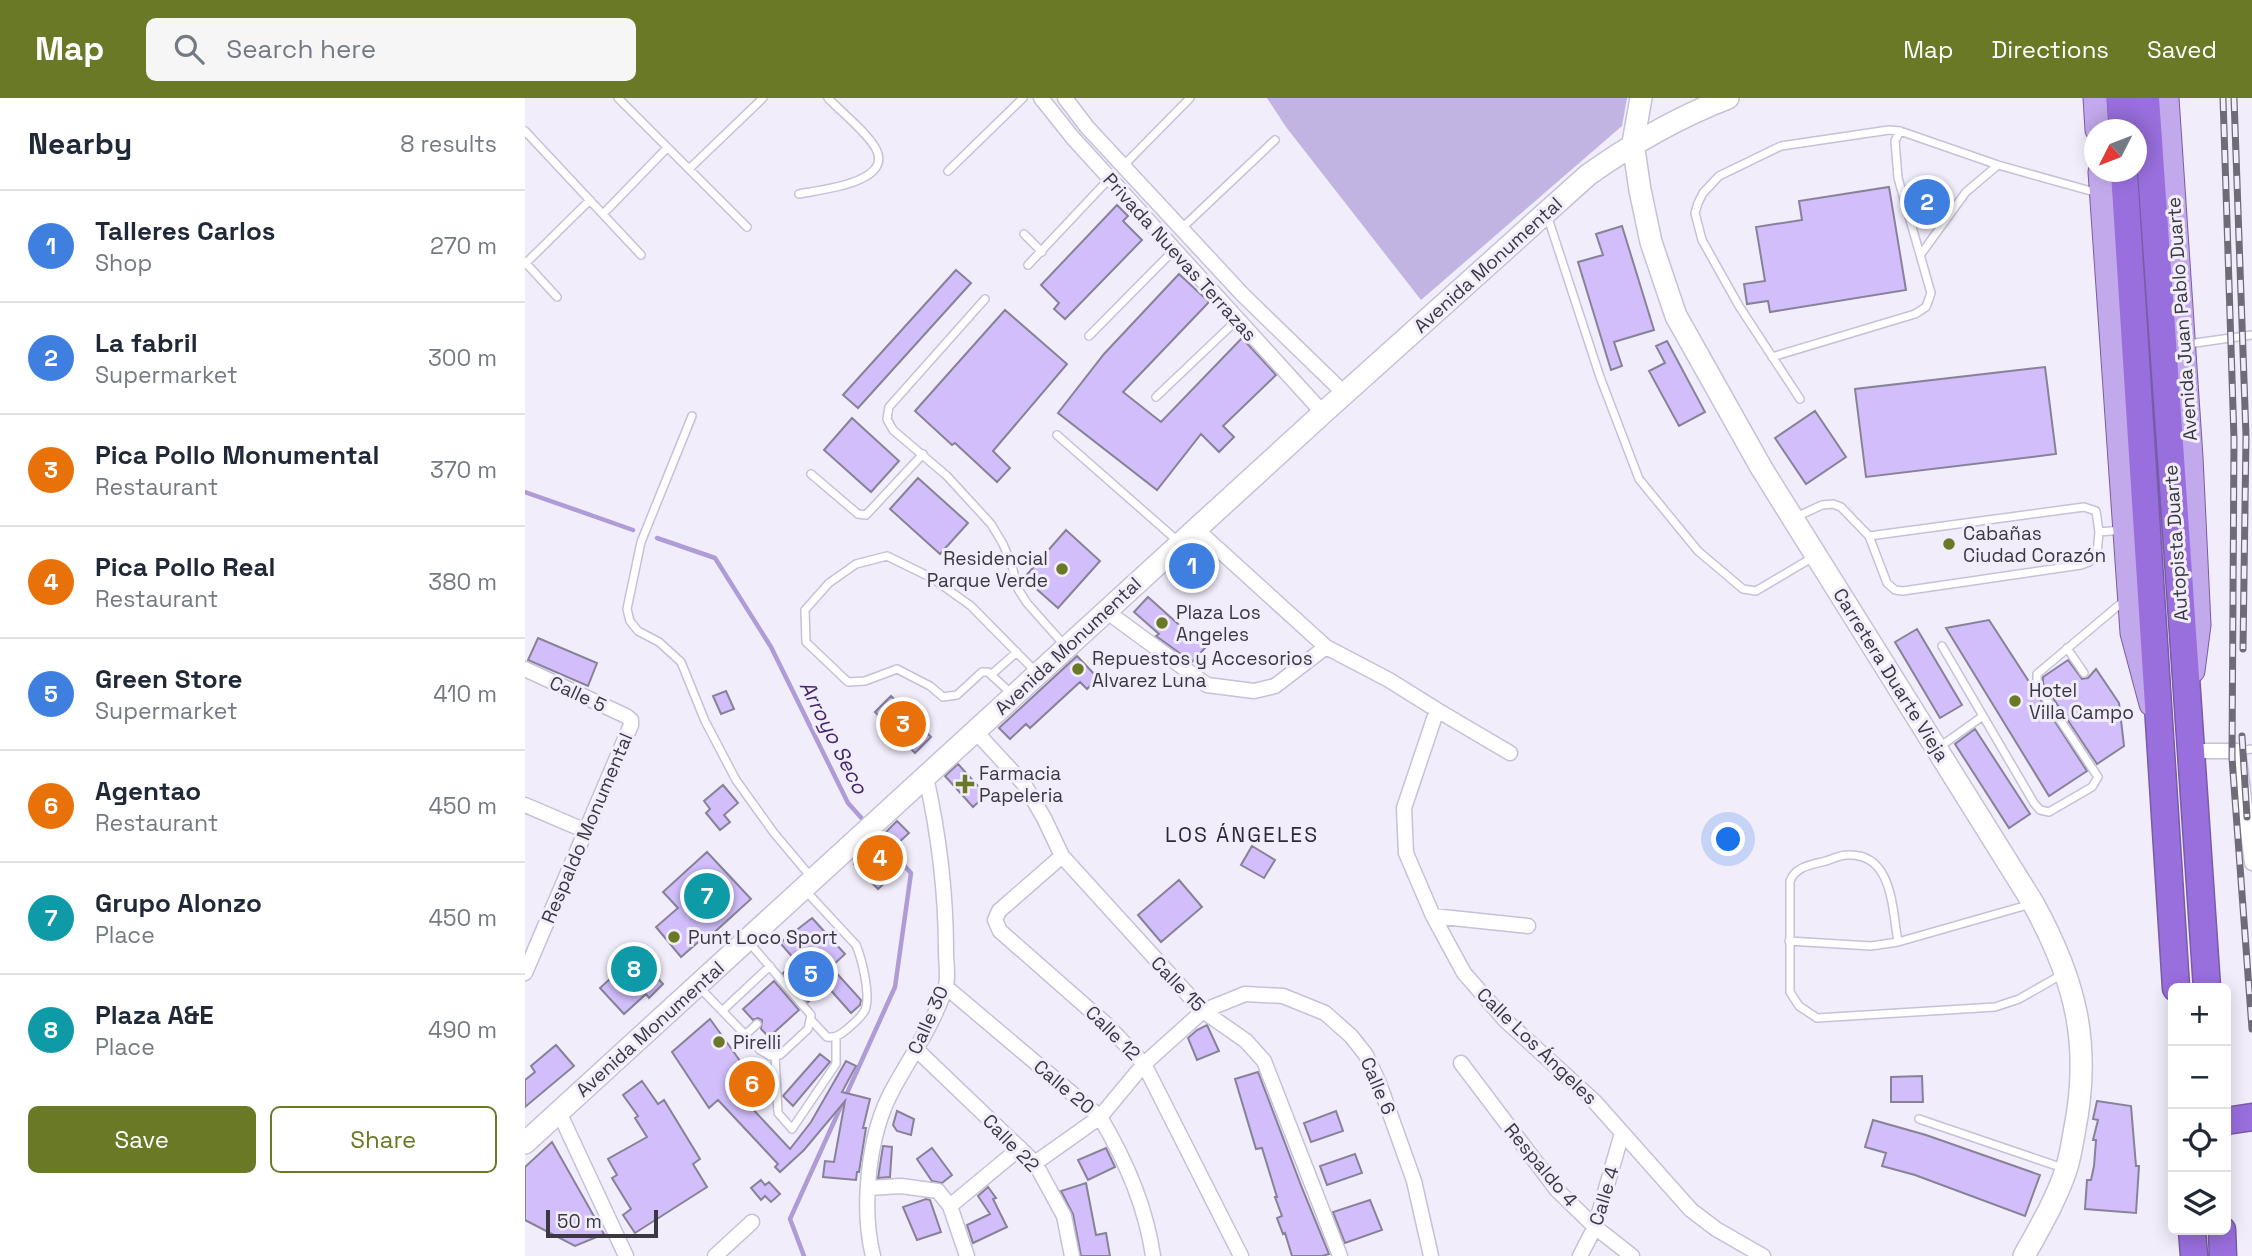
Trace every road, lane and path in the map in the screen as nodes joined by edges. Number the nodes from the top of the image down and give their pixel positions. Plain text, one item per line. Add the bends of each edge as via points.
1 (618, 98) edge
2 (631, 98) edge
3 (763, 98) edge
4 (828, 98) edge
5 (1023, 98) edge
6 (1041, 98) edge
7 (1065, 98) edge
8 (1191, 98) edge
9 (1641, 98) edge
10 (1728, 98) edge
11 (2095, 98) edge
12 (2120, 98) edge
13 (2146, 98) edge
14 (2167, 98) edge
15 (625, 104) junction
16 (2096, 119) edge
17 (2121, 119) edge
18 (525, 131) edge
19 (1900, 131) junction
20 (1275, 139) dead end
21 (1633, 143) junction
22 (667, 148) junction
23 (1998, 165) junction
24 (1123, 166) junction
25 (689, 169) junction
26 (948, 171) dead end
27 (1109, 179) junction
28 (2125, 182) edge
29 (2100, 183) edge
30 (799, 194) dead end
31 (590, 200) junction
32 (1546, 213) junction
33 (603, 214) junction
34 (747, 227) dead end
35 (1182, 228) junction
36 (1024, 234) dead end
37 (1174, 250) junction
38 (1042, 252) junction
39 (1921, 254) junction
40 (641, 255) dead end
41 (525, 263) edge
42 (1028, 265) dead end
43 (557, 297) dead end
44 (985, 299) dead end
45 (1238, 319) junction
46 (2252, 335) edge
47 (1089, 336) dead end
48 (2184, 345) junction
49 (1772, 357) junction
50 (1345, 394) junction
51 (1156, 397) dead end
52 (1800, 400) dead end
53 (1323, 413) junction
54 (692, 416) dead end
55 (1057, 435) dead end
56 (923, 454) junction
57 (811, 474) dead end
58 (1792, 519) junction
59 (2124, 530) junction
60 (2099, 532) junction
61 (1188, 536) junction
62 (1869, 536) junction
63 (1816, 556) junction
64 (2140, 590) junction
65 (1105, 611) junction
66 (1942, 646) dead end
67 (1067, 647) junction
68 (1326, 647) junction
69 (2067, 648) junction
70 (1017, 652) junction
71 (525, 669) edge
72 (2084, 673) dead end
73 (992, 674) junction
74 (1038, 674) junction
75 (1013, 696) junction
76 (2189, 708) junction
77 (1437, 710) junction
78 (1983, 716) junction
79 (631, 720) joint
80 (976, 732) junction
81 (1937, 748) junction
82 (2245, 750) edge
83 (2193, 751) junction
84 (1510, 753) dead end
85 (926, 777) junction
86 (525, 805) edge
87 (586, 831) junction
88 (1062, 856) junction
89 (2252, 863) edge
90 (808, 884) junction
91 (2033, 903) junction
92 (1433, 916) junction
93 (1528, 926) dead end
94 (747, 940) junction
95 (1789, 941) junction
96 (1898, 942) junction
97 (530, 948) edge
98 (770, 966) junction
99 (2066, 972) junction
100 (525, 973) edge
101 (2176, 983) edge
102 (2207, 983) edge
103 (697, 986) junction
104 (946, 987) junction
105 (722, 1011) junction
106 (1203, 1011) junction
107 (811, 1020) junction
108 (757, 1024) dead end
109 (745, 1035) junction
110 (836, 1037) junction
111 (917, 1050) junction
112 (775, 1056) junction
113 (1461, 1063) dead end
114 (1144, 1065) junction
115 (558, 1112) junction
116 (2252, 1117) edge
117 (1100, 1118) junction
118 (1919, 1119) dead end
119 (2231, 1120) edge
120 (1622, 1133) junction
121 (525, 1143) edge
122 (1020, 1147) junction
123 (1035, 1163) junction
124 (2067, 1169) junction
125 (869, 1188) junction
126 (950, 1206) junction
127 (751, 1222) dead end
128 (1595, 1227) junction
129 (2192, 1235) edge
130 (2222, 1235) edge
131 (626, 1256) edge
132 (715, 1256) edge
133 (873, 1256) edge
134 (967, 1256) edge
135 (1072, 1256) edge
136 (1153, 1256) edge
137 (1241, 1256) edge
138 (1340, 1256) edge
139 (1431, 1256) edge
140 (1580, 1256) edge
141 (1632, 1256) edge
142 (1763, 1256) edge
143 (2024, 1256) edge
144 (2194, 1256) edge
145 (2223, 1256) edge

1 - 15 lane
2 - 15 lane
3 - 25 lane
4 - 30 lane via 877,151 876,170 859,181
5 - 26 lane
6 - 27 street, Privada Nuevas Terrazas
7 - 24 street, Privada Nuevas Terrazas
8 - 24 lane
9 - 21 main road, Carretera Duarte Vieja
10 - 21 main road, Avenida Monumental
11 - 16 main road
12 - 17 highway
13 - 76 highway, Autopista Duarte
14 - 48 main road, Avenida Juan Pablo Duarte
15 - 22 lane
18 - 31 lane
19 - 23 lane
19 - 39 lane via 1895,141 1898,178
19 - 49 lane via 1781,146 1719,176 1703,192 1695,213 1702,240
20 - 35 lane
21 - 32 main road, Avenida Monumental
21 - 58 main road, Carretera Duarte Vieja via 1651,242 1676,316
22 - 25 lane
22 - 33 lane
23 - 29 lane
23 - 39 lane via 1966,192
24 - 35 street, Privada Nuevas Terrazas
25 - 34 lane
27 - 37 street, Privada Nuevas Terrazas
27 - 38 lane
28 - 64 highway, Autopista Duarte
29 - 59 main road, Autopista Duarte
31 - 33 lane
31 - 41 lane
32 - 50 main road, Avenida Monumental
32 - 63 lane via 1639,479 1698,551 1744,589 1756,591
33 - 40 lane
35 - 50 street, Privada Nuevas Terrazas
36 - 38 lane
37 - 45 street, Privada Nuevas Terrazas
37 - 47 lane
38 - 42 lane
39 - 49 lane via 1931,293 1926,307
41 - 43 lane
44 - 56 lane via 889,407 889,425
45 - 51 lane
45 - 53 street, Privada Nuevas Terrazas
46 - 48 lane
48 - 76 main road, Avenida Juan Pablo Duarte via 2199,625
49 - 52 lane
50 - 53 main road, Avenida Monumental
53 - 61 main road, Avenida Monumental
54 - 90 lane via 641,542 627,609 638,631 681,662 736,780
55 - 61 lane
56 - 57 lane via 866,515 858,514
56 - 67 lane via 991,524 1022,596
58 - 62 lane via 1833,504 1848,512
58 - 63 main road, Carretera Duarte Vieja
59 - 60 lane
59 - 64 main road, Autopista Duarte
60 - 62 lane via 2096,511 2084,507
60 - 62 lane via 2097,554 2081,565 1903,591 1887,583
61 - 65 main road, Avenida Monumental
61 - 68 street
63 - 81 main road, Carretera Duarte Vieja
64 - 69 lane
64 - 101 highway, Autopista Duarte via 2160,740
65 - 67 main road, Avenida Monumental
65 - 68 street via 1207,685 1254,691 1275,686
66 - 78 lane
67 - 74 main road, Avenida Monumental
68 - 77 street
69 - 72 lane
69 - 78 lane via 2040,670 2037,685 2097,773 2092,787 2049,812 2040,810
70 - 73 lane
70 - 73 lane via 971,606 932,578 887,556 856,564 829,583 805,610 806,642 848,682 897,669 943,697 957,695 982,672
70 - 74 lane
71 - 79 street, Calle 5
73 - 75 lane
74 - 75 main road, Avenida Monumental
75 - 80 main road, Avenida Monumental
76 - 83 highway, Autopista Duarte
77 - 84 street
77 - 92 street, Calle Los Ángeles via 1404,808 1406,853
78 - 81 lane
79 - 87 street, Respaldo Monumental
80 - 85 main road, Avenida Monumental
80 - 88 street, Calle 15 via 1024,784
81 - 91 main road, Carretera Duarte Vieja
82 - 83 street
82 - 89 street
83 - 102 highway, Autopista Duarte
85 - 90 main road, Avenida Monumental
85 - 104 street, Calle 30 via 944,883
86 - 87 street
87 - 97 street, Respaldo Monumental
88 - 106 street, Calle 15
88 - 114 street, Calle 12 via 999,911 995,920 1000,931 1107,1025
90 - 94 main road, Avenida Monumental
90 - 110 lane via 861,956 866,1007
91 - 96 lane
91 - 99 main road, Carretera Duarte Vieja
92 - 93 street
92 - 120 street, Calle Los Ángeles via 1464,973 1505,1020 1594,1101
94 - 98 lane
94 - 103 main road, Avenida Monumental
95 - 96 lane via 1871,946
95 - 96 lane via 1793,873 1847,855 1880,866
95 - 99 lane via 1790,992 1799,1006 1817,1018 1995,1007
97 - 100 street, Respaldo Monumental
98 - 105 lane
98 - 107 lane via 808,1010
99 - 124 main road, Carretera Duarte Vieja via 2081,1041 2080,1102
103 - 105 lane
103 - 115 main road, Avenida Monumental
104 - 111 street, Calle 30
104 - 117 street, Calle 20
105 - 109 lane
106 - 114 street
106 - 138 street, Calle 15 via 1246,1041 1264,1061
106 - 139 street, Calle 6 via 1245,994 1283,996 1325,1013 1351,1036 1379,1083 1414,1181
107 - 110 lane via 827,1037
107 - 112 lane via 808,1029
108 - 109 lane
109 - 112 lane via 765,1054
110 - 112 lane via 836,1064 792,1129 778,1113
111 - 122 street, Calle 22
111 - 125 street, Calle 30 via 877,1127
113 - 128 street, Respaldo 4 via 1557,1190
114 - 117 street
114 - 137 street, Calle 12
115 - 121 main road, Avenida Monumental
115 - 131 street
116 - 119 highway
117 - 123 street
117 - 136 street, Calle 20 via 1130,1178
118 - 124 lane
120 - 128 street, Calle 4
120 - 142 street, Calle Los Ángeles via 1691,1210
122 - 123 street, Calle 22
122 - 126 street
123 - 135 street, Calle 22 via 1063,1216
124 - 143 main road, Carretera Duarte Vieja
125 - 126 street via 938,1191
125 - 133 street, Calle 30
126 - 134 street
127 - 132 street
128 - 140 street, Calle 4
128 - 141 street, Respaldo 4
129 - 144 highway
130 - 145 highway

